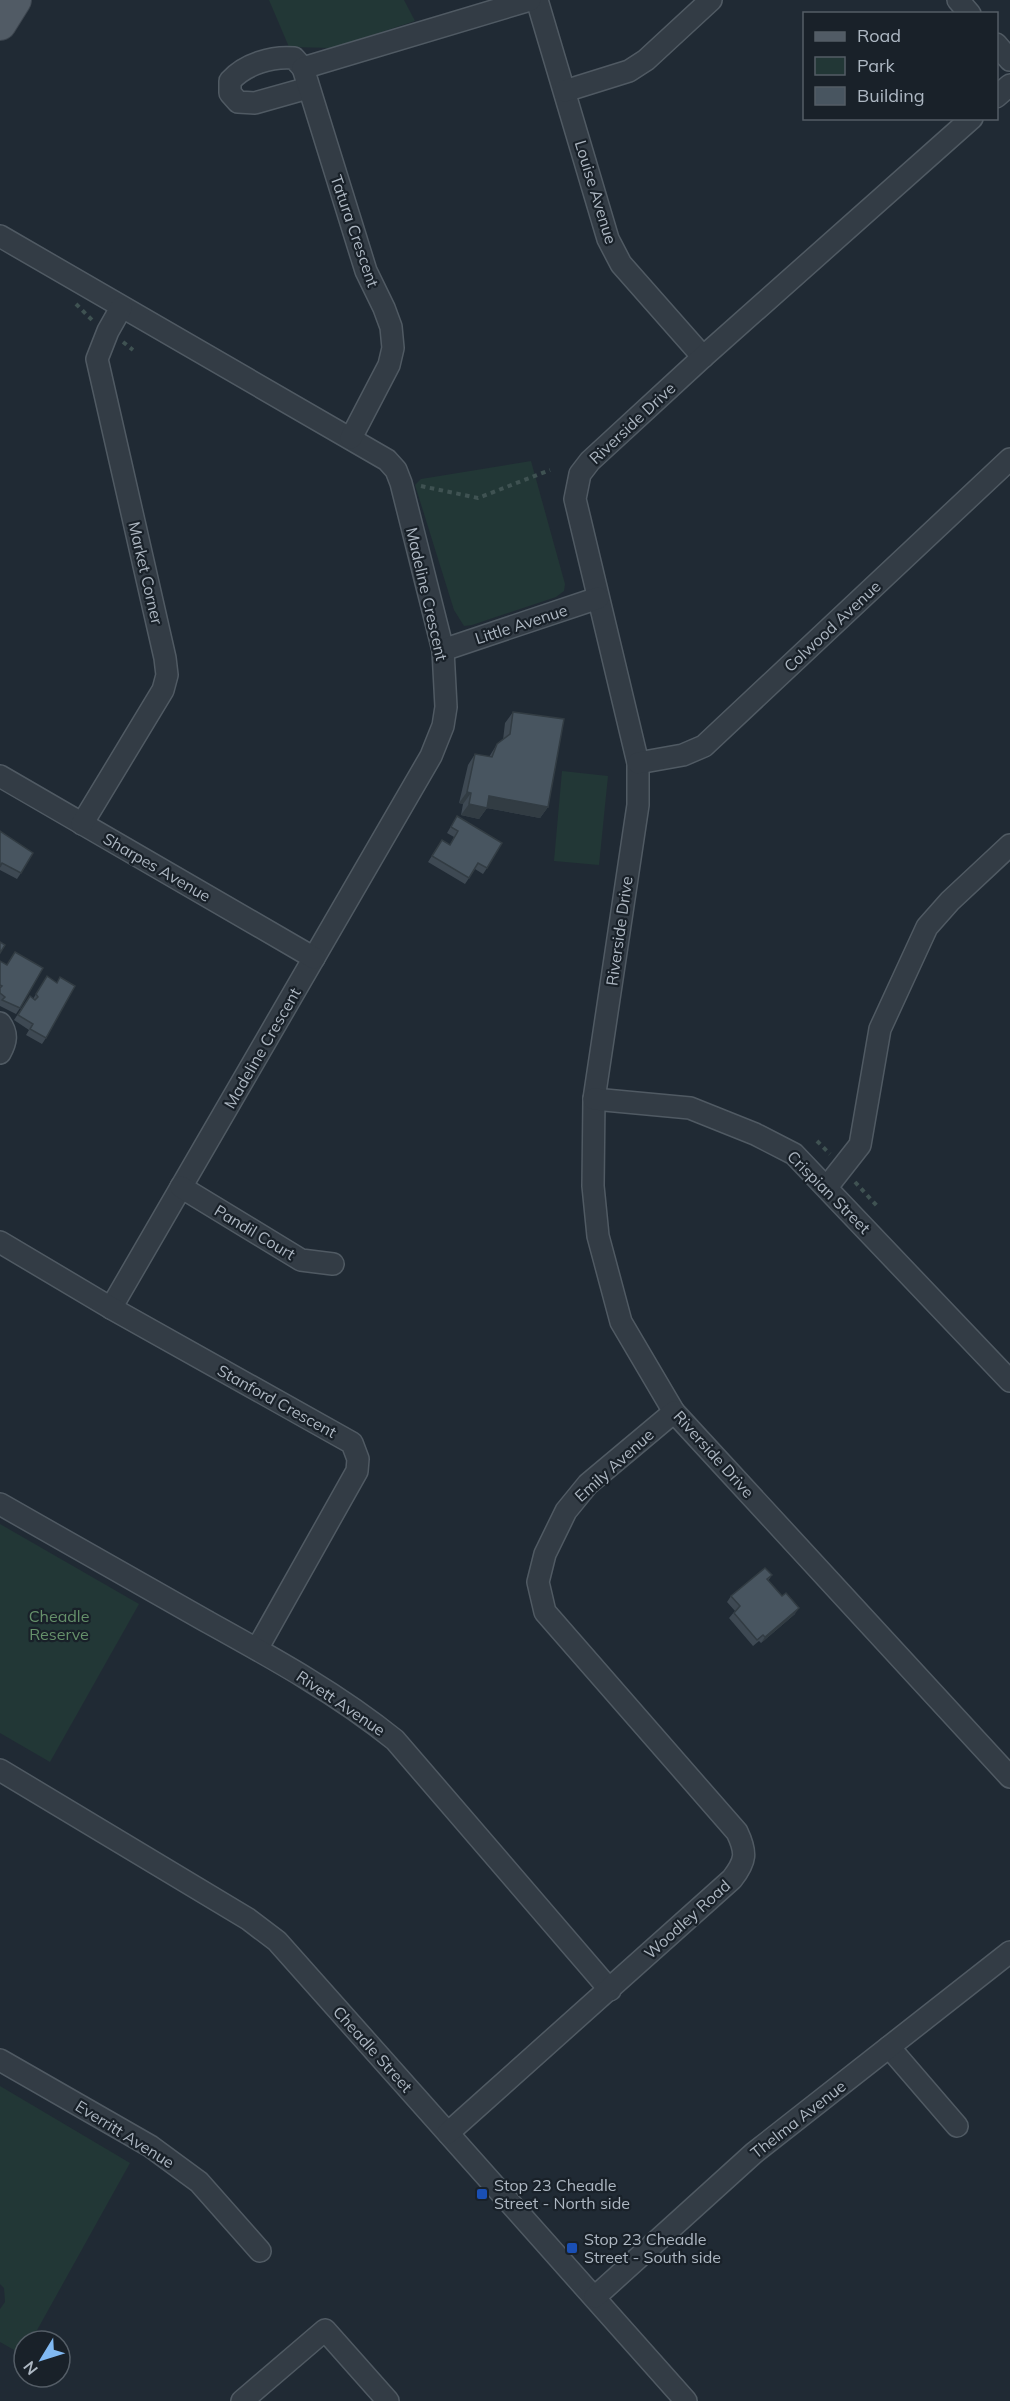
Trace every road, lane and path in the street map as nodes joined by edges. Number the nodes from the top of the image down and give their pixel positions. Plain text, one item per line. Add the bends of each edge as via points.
1 (15, 0) edge
2 (530, 0) edge
3 (537, 0) edge
4 (711, 0) edge
5 (958, 0) edge
6 (968, 12) edge
7 (0, 24) edge
8 (998, 46) edge
9 (1010, 60) edge
10 (1010, 85) edge
11 (565, 91) junction
12 (998, 95) edge
13 (970, 120) edge
14 (0, 236) edge
15 (121, 308) junction
16 (703, 357) junction
17 (351, 438) junction
18 (1010, 459) edge
19 (550, 470) dead end
20 (402, 488) junction
21 (598, 598) junction
22 (443, 650) junction
23 (638, 763) junction
24 (0, 776) edge
25 (82, 824) junction
26 (1010, 845) edge
27 (314, 958) junction
28 (0, 1023) edge
29 (0, 1053) edge
30 (594, 1099) junction
31 (181, 1187) junction
32 (827, 1187) junction
33 (0, 1242) edge
34 (333, 1264) dead end
35 (111, 1308) junction
36 (1010, 1381) edge
37 (674, 1412) junction
38 (0, 1504) edge
39 (545, 1554) joint
40 (257, 1649) junction
41 (0, 1770) edge
42 (1010, 1778) edge
43 (1010, 1952) edge
44 (610, 1990) junction
45 (889, 2047) junction
46 (0, 2060) edge
47 (957, 2126) dead end
48 (448, 2133) junction
49 (260, 2251) dead end
50 (595, 2297) junction
51 (242, 2401) edge
52 (388, 2401) edge
53 (686, 2401) edge

1 - 7 main road
2 - 17 street, Tatura Crescent via 305,78 366,271 391,327 393,348 389,365
3 - 11 street, Louise Avenue
4 - 11 street via 629,71
5 - 6 street
8 - 9 street
10 - 12 street
11 - 16 street, Louise Avenue via 608,239 621,264
13 - 16 street, Riverside Drive
14 - 15 street, Madeline Crescent
15 - 17 street, Madeline Crescent
15 - 25 street, Market Corner via 97,359 167,675 163,690
16 - 21 street, Riverside Drive via 590,460 580,474 575,499
17 - 20 street, Madeline Crescent via 387,460 396,470
18 - 23 street, Colwood Avenue via 704,746 683,755
19 - 20 path via 478,498 415,485
20 - 22 street, Madeline Crescent
21 - 22 street, Little Avenue
21 - 23 street, Riverside Drive
22 - 27 street, Madeline Crescent via 446,707 431,756
23 - 30 street, Riverside Drive via 638,805
24 - 25 street, Sharpes Avenue
25 - 27 street, Sharpes Avenue
26 - 32 street via 927,927 880,1029 860,1145
27 - 31 street, Madeline Crescent
28 - 29 street via 6,1042
30 - 32 street, Crispian Street via 690,1108 794,1154
30 - 37 street, Riverside Drive via 593,1186 598,1236 621,1322
31 - 34 street, Pandil Court via 301,1260
31 - 35 street, Madeline Crescent
32 - 36 street, Crispian Street
33 - 35 street, Stanford Crescent
35 - 40 street, Stanford Crescent via 352,1443 358,1459 357,1471
37 - 39 street, Emily Avenue via 588,1484 566,1511
37 - 42 street, Riverside Drive
38 - 40 street, Rivett Avenue
39 - 44 street, Woodley Road via 538,1582 545,1612 737,1832 745,1857 732,1879
40 - 44 street, Rivett Avenue via 343,1701 395,1740
41 - 48 street, Cheadle Street via 248,1919 277,1941
43 - 45 street, Thelma Avenue
44 - 48 street, Woodley Road
45 - 47 street
45 - 50 street, Thelma Avenue via 754,2153
46 - 49 street, Everritt Avenue via 150,2146 199,2182
48 - 50 street, Cheadle Street
50 - 53 street, Cheadle Street
51 - 52 street via 325,2330

